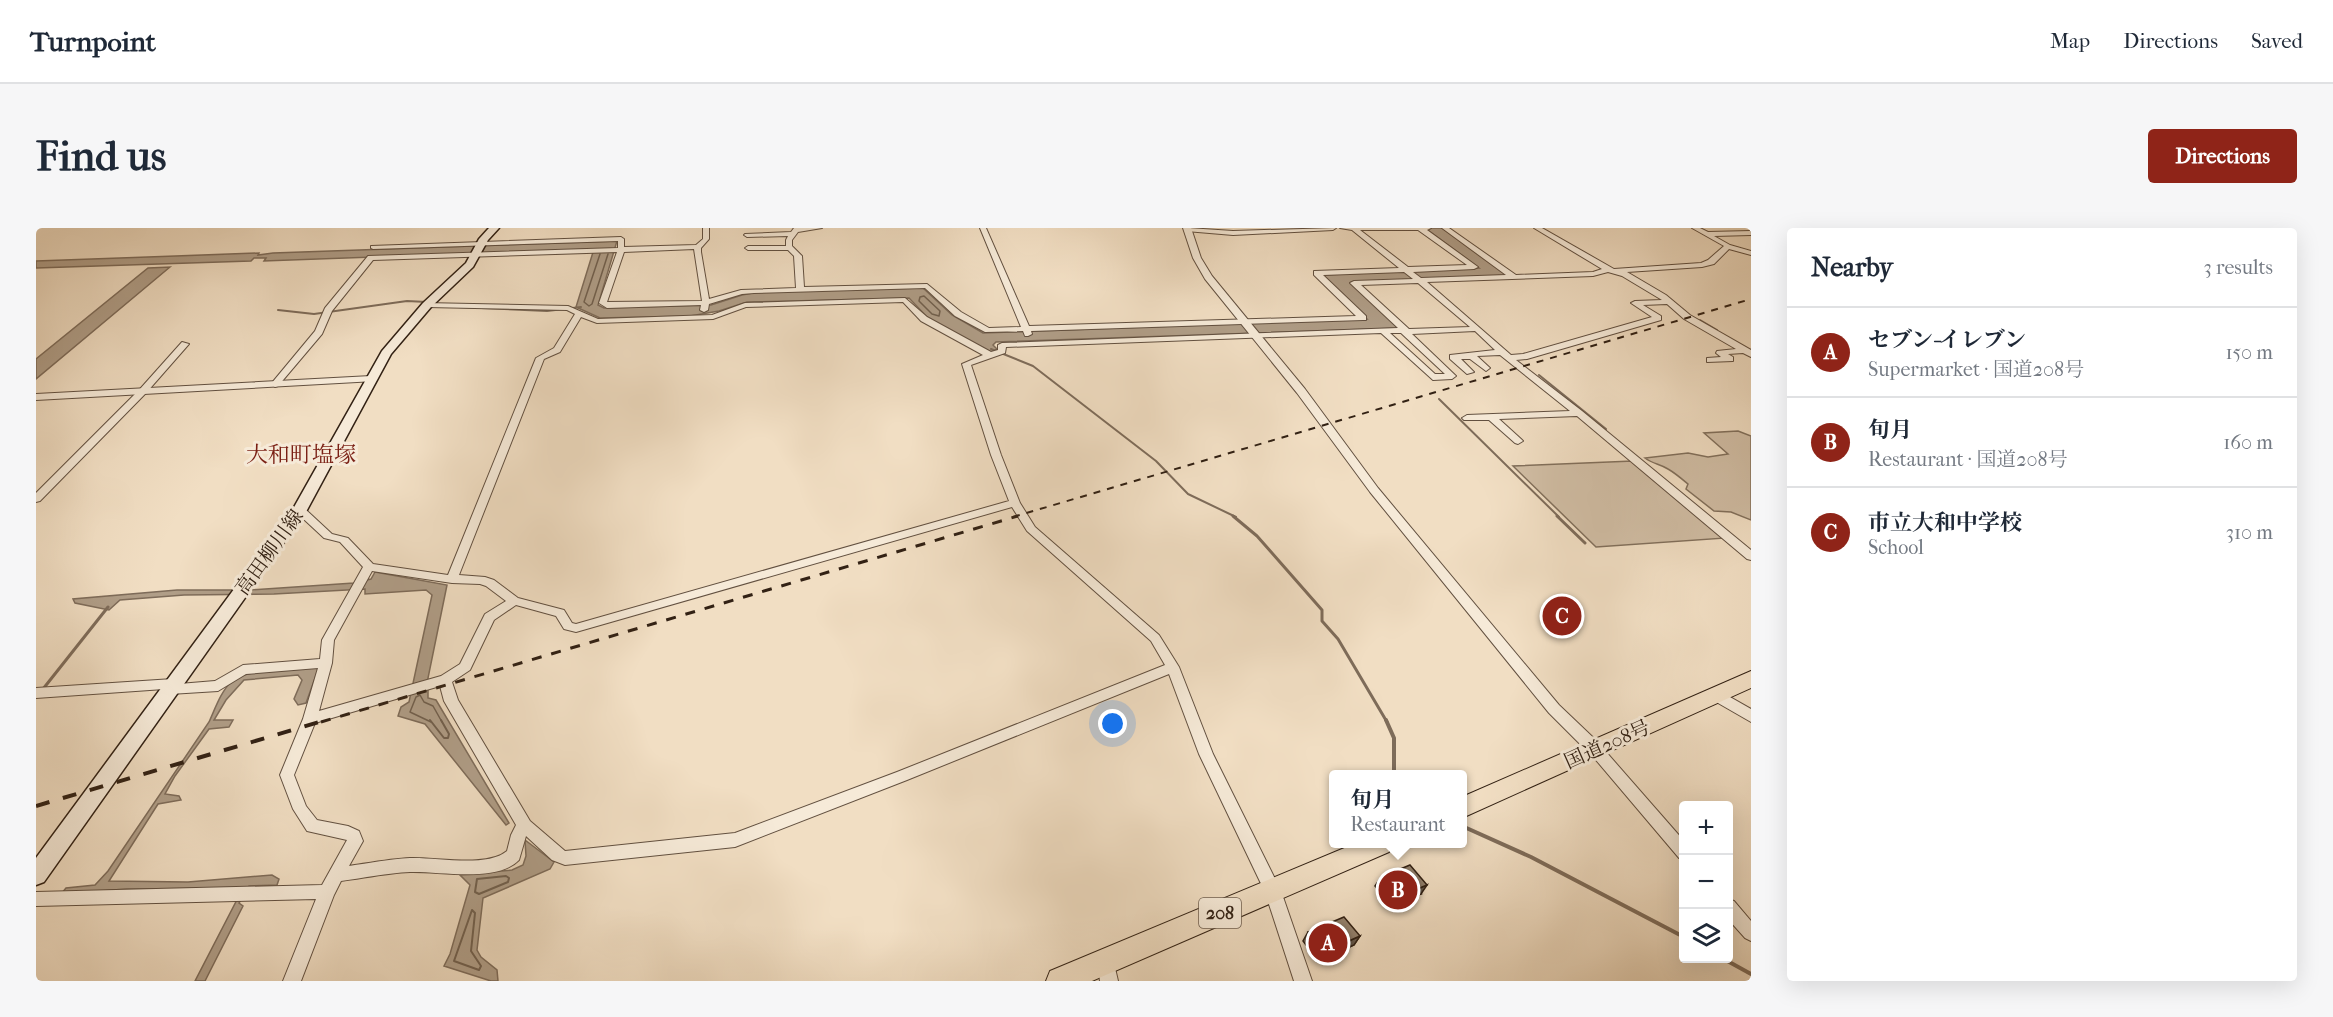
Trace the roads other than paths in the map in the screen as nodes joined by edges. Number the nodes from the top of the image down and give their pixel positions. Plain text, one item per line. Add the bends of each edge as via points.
1 (494, 228) edge
2 (615, 228) edge
3 (706, 228) edge
4 (819, 228) edge
5 (983, 228) edge
6 (1333, 228) edge
7 (1343, 228) edge
8 (1420, 228) edge
9 (1432, 228) edge
10 (1445, 228) edge
11 (1537, 228) edge
12 (1695, 228) edge
13 (1187, 229) edge
14 (1355, 229) edge
15 (796, 231) edge
16 (1751, 233) edge
17 (1707, 234) junction
18 (747, 235) dead end
19 (610, 240) junction
20 (1728, 246) junction
21 (373, 247) dead end
22 (698, 247) junction
23 (748, 248) dead end
24 (791, 248) junction
25 (480, 249) junction
26 (621, 249) junction
27 (1751, 253) edge
28 (1408, 270) junction
29 (1610, 271) junction
30 (1514, 277) junction
31 (1421, 281) junction
32 (800, 289) junction
33 (1668, 302) junction
34 (706, 303) junction
35 (427, 305) junction
36 (579, 313) junction
37 (702, 317) junction
38 (1245, 322) junction
39 (1026, 329) junction
40 (1476, 329) junction
41 (1383, 331) junction
42 (1404, 331) junction
43 (1256, 335) junction
44 (185, 344) dead end
45 (1032, 344) junction
46 (1748, 352) edge
47 (990, 355) junction
48 (1505, 355) junction
49 (1472, 356) junction
50 (1710, 360) dead end
51 (1486, 368) dead end
52 (1470, 372) dead end
53 (371, 379) junction
54 (275, 384) junction
55 (143, 391) junction
56 (36, 397) edge
57 (1579, 413) junction
58 (1491, 417) junction
59 (1467, 418) dead end
60 (1518, 441) dead end
61 (36, 499) edge
62 (1015, 503) junction
63 (300, 510) junction
64 (1751, 556) edge
65 (369, 567) junction
66 (452, 579) junction
67 (514, 601) junction
68 (326, 663) junction
69 (1173, 667) junction
70 (1751, 679) edge
71 (445, 680) junction
72 (171, 686) junction
73 (36, 693) edge
74 (1716, 695) junction
75 (1751, 716) edge
76 (310, 719) junction
77 (1595, 749) junction
78 (1467, 806) edge
79 (525, 826) junction
80 (1369, 848) edge
81 (1679, 848) edge
82 (36, 875) edge
83 (337, 875) junction
84 (1273, 891) junction
85 (327, 892) junction
86 (36, 899) edge
87 (1731, 909) edge
88 (1751, 933) edge
89 (1108, 971) edge
90 (292, 981) edge
91 (1060, 981) edge
92 (1303, 981) edge

1 - 25 main road, 高田柳川線
2 - 19 street
3 - 22 street via 706,239
4 - 15 street
5 - 39 street
6 - 13 street via 1233,233
7 - 14 street
8 - 9 street
8 - 14 street
8 - 28 street via 1474,267
10 - 30 street
11 - 29 street
12 - 17 street
13 - 38 street via 1202,266
14 - 28 street
15 - 18 street
15 - 24 street via 789,240
16 - 17 street
17 - 20 street
19 - 25 street
19 - 26 street via 621,239
20 - 27 street
20 - 29 street via 1702,265
21 - 25 street
22 - 26 street
22 - 34 street
23 - 24 street
24 - 32 street via 798,256
25 - 26 street
25 - 35 main road, 高田柳川線 via 470,265
25 - 54 street via 371,258 328,310 319,332
26 - 34 street via 603,303 607,306
28 - 31 street
28 - 38 street via 1317,273 1363,318
29 - 30 street
29 - 33 street via 1624,274
30 - 31 street
31 - 40 street
31 - 42 street via 1354,284
32 - 34 street via 741,292
32 - 39 street via 927,286 958,314 983,329
33 - 46 street
33 - 48 street via 1635,303 1658,318 1524,357
34 - 37 street
35 - 36 street via 568,308
35 - 53 main road, 高田柳川線 via 392,346
36 - 37 street via 597,321
36 - 66 street via 558,350 540,358
37 - 47 street via 746,305 905,300 924,319
38 - 39 street
38 - 43 street
39 - 45 street
40 - 42 street
40 - 48 street
41 - 42 street
41 - 42 street via 1433,377 1452,376
41 - 43 street
43 - 45 street
43 - 77 street via 1374,490 1554,709
44 - 55 street
45 - 47 street via 1002,345 1002,351
46 - 50 street via 1720,353 1730,359
47 - 62 street via 966,364
48 - 49 street
48 - 57 street
49 - 51 street
49 - 52 street via 1453,357
53 - 54 street
53 - 63 main road, 高田柳川線
54 - 55 street
55 - 56 street
55 - 61 street
57 - 58 street
57 - 64 street
58 - 59 street
58 - 60 street
62 - 67 street via 576,628 568,626 560,613
62 - 69 street via 1031,529 1155,638
63 - 65 street via 328,536 344,540
63 - 72 main road, 高田柳川線
65 - 66 street
65 - 68 street via 328,640
66 - 67 street via 490,583
67 - 71 street via 489,617 465,667
68 - 72 street via 243,670 218,686
68 - 76 street
69 - 79 street via 735,840 565,858
69 - 84 street via 1206,754
70 - 74 highway, 国道208号
71 - 76 street
71 - 79 street via 451,701
72 - 73 street
72 - 82 main road, 高田柳川線
74 - 75 street
74 - 77 highway, 国道208号
76 - 83 street via 287,775 300,809 312,826 348,831 354,836 355,842
77 - 78 highway, 国道208号
77 - 81 street
79 - 83 street via 518,832 511,858 502,862 469,867 431,864
80 - 84 highway, 208
83 - 85 street
84 - 89 highway, 208
84 - 92 street
85 - 86 street
85 - 90 street
87 - 88 street
89 - 91 highway, 208

